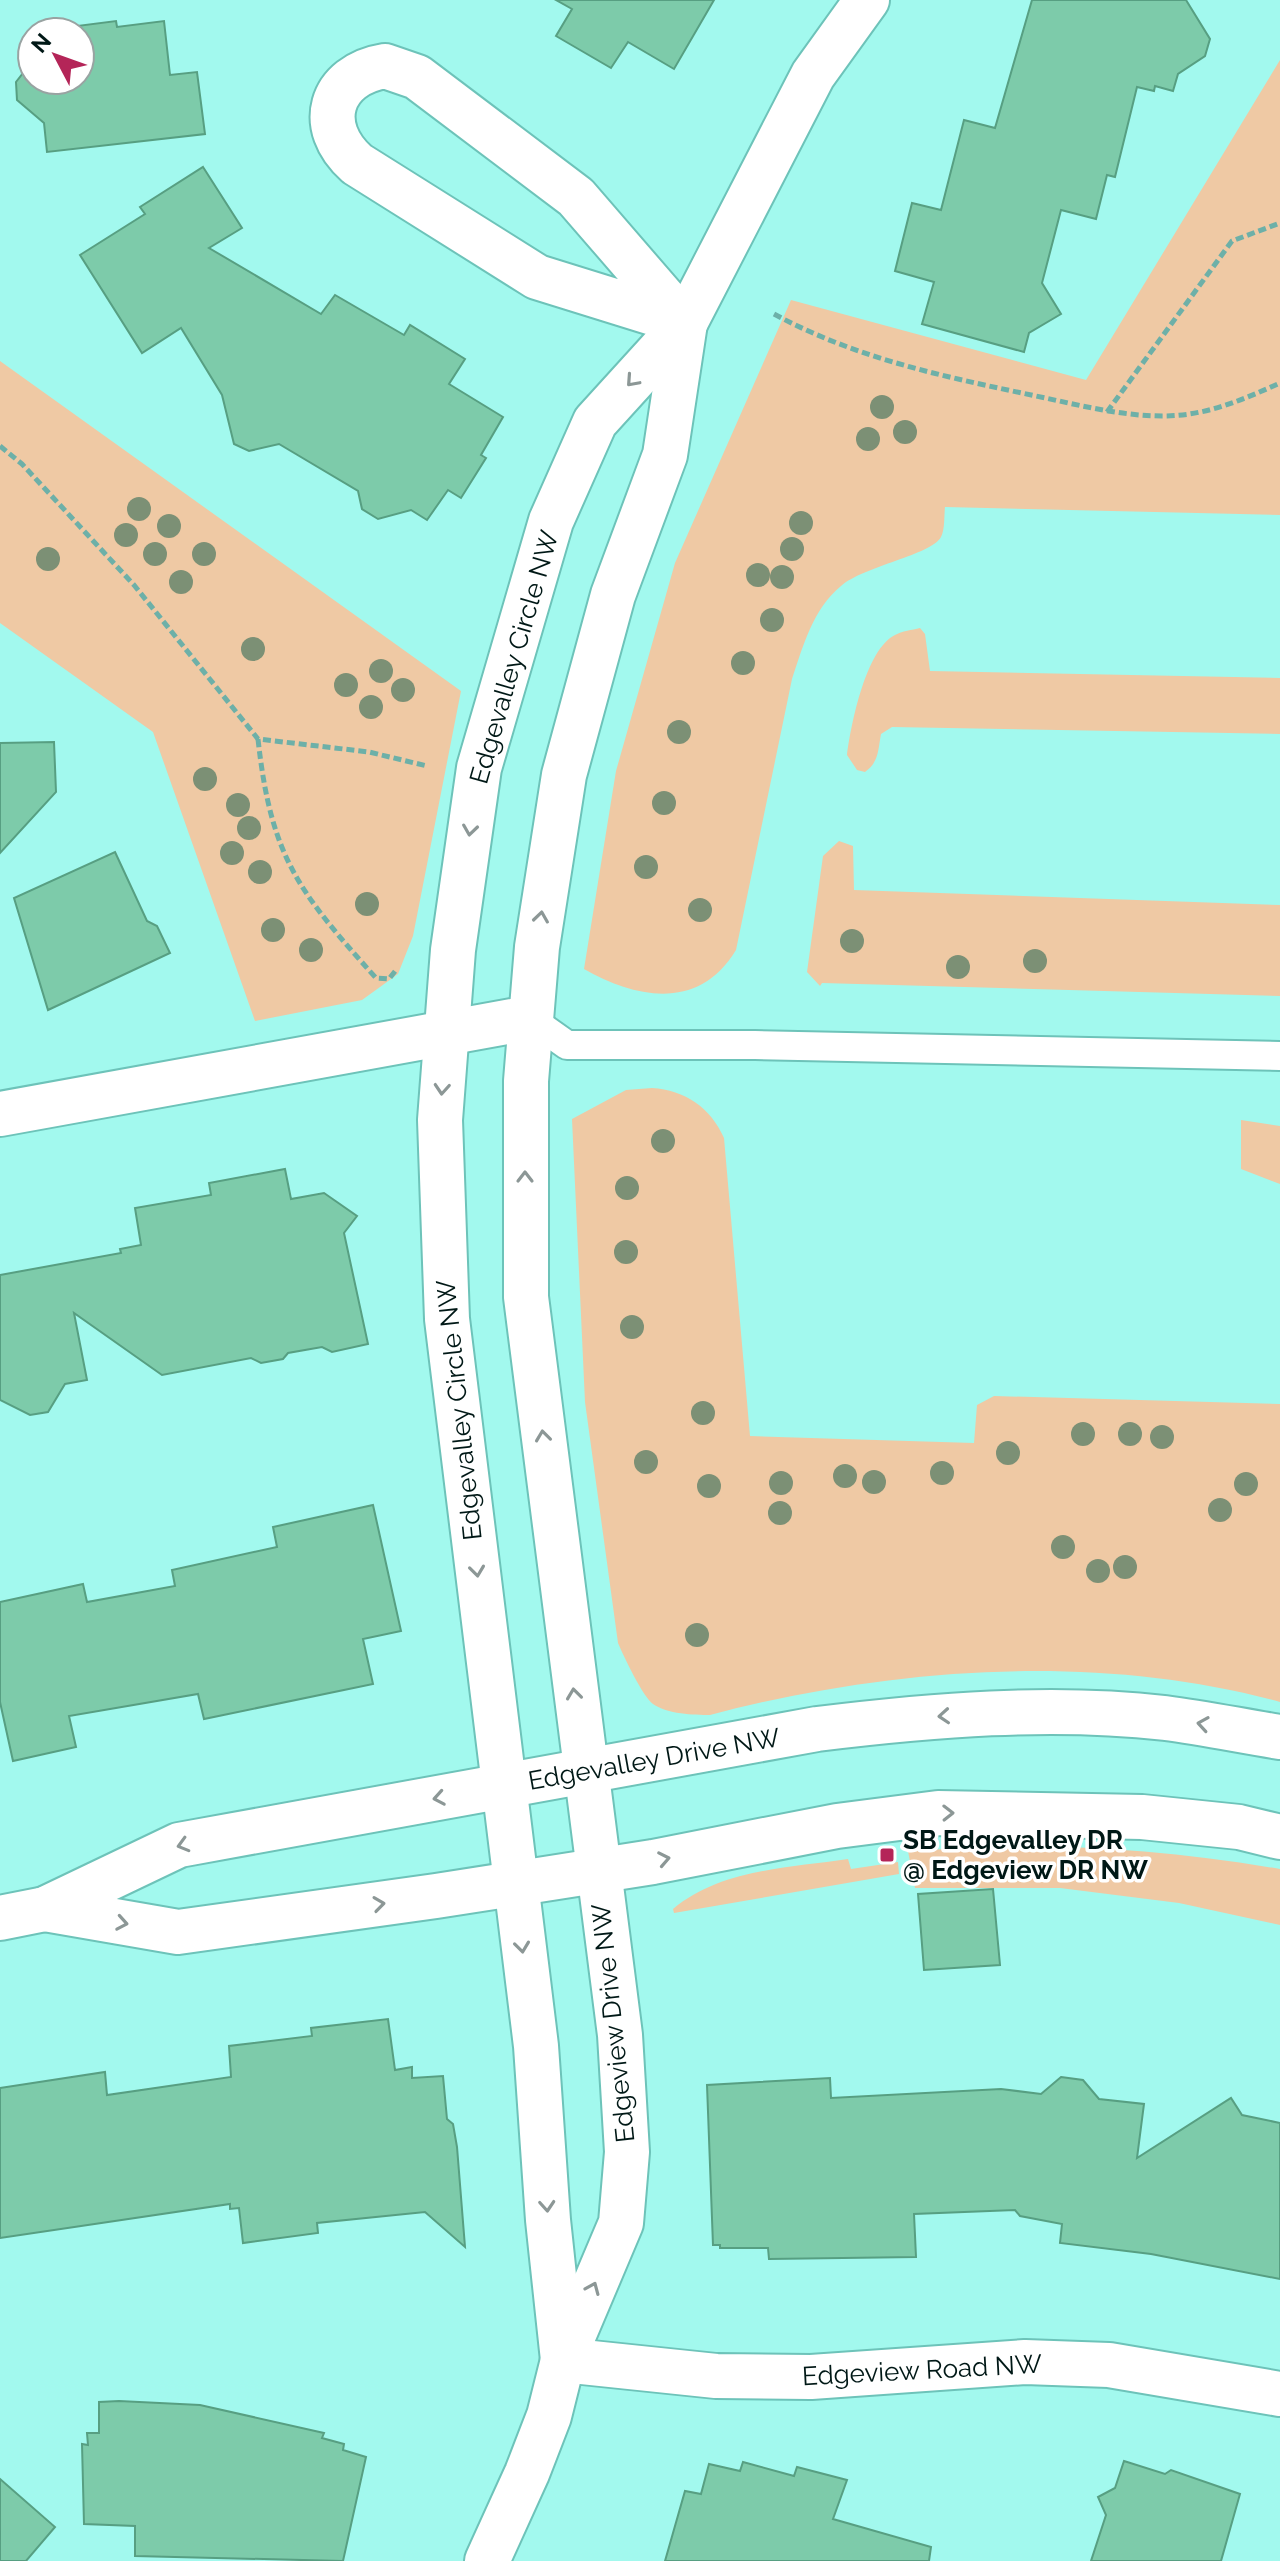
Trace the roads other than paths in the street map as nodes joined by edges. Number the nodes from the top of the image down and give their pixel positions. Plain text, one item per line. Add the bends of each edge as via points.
1 (867, 0) edge
2 (685, 323) junction
3 (529, 1018) junction
4 (446, 1033) junction
5 (1280, 1056) edge
6 (0, 1114) edge
7 (1280, 1737) edge
8 (585, 1771) junction
9 (503, 1786) junction
10 (1280, 1837) edge
11 (597, 1869) junction
12 (515, 1883) junction
13 (45, 1909) junction
14 (0, 1918) edge
15 (563, 2360) junction
16 (1280, 2394) edge
17 (487, 2561) edge

1 - 2 street, Edgevalley Circle NW via 813,75
2 - 2 street via 537,277 357,164 340,145 332,121 342,88 354,76 377,67 402,69 417,77 576,197
3 -> 2 street, Edgevalley Circle NW via 564,775 613,595 665,455
2 -> 4 street, Edgevalley Circle NW via 595,422 551,521 479,768
3 - 4 street
3 - 5 lane via 567,1045
8 -> 3 street, Edgevalley Circle NW via 526,1297
4 - 6 street
4 -> 9 street, Edgevalley Circle NW via 440,1120 447,1319
7 -> 8 street, Edgevalley Drive NW via 1164,1718 1021,1712 817,1729
8 - 9 street, Edgevalley Drive NW
8 - 11 street, Edgeview Drive NW
9 - 12 street, Edgeview Drive NW
9 -> 13 street, Edgevalley Drive NW via 179,1845
11 -> 10 street, Edgevalley Drive NW via 938,1813 1142,1817 1239,1827
11 - 12 street, Edgevalley Drive NW
15 -> 11 street, Edgeview Drive NW via 621,2223 627,2152 620,2035
13 -> 12 street, Edgevalley Drive NW via 178,1932
12 -> 15 street, Edgeview Drive NW via 536,2046
13 - 14 street, Edgevalley Drive NW
15 - 16 street, Edgeview Road NW via 716,2376 811,2377 1025,2362 1109,2365
15 - 17 street, Edgeview Drive NW via 549,2416

